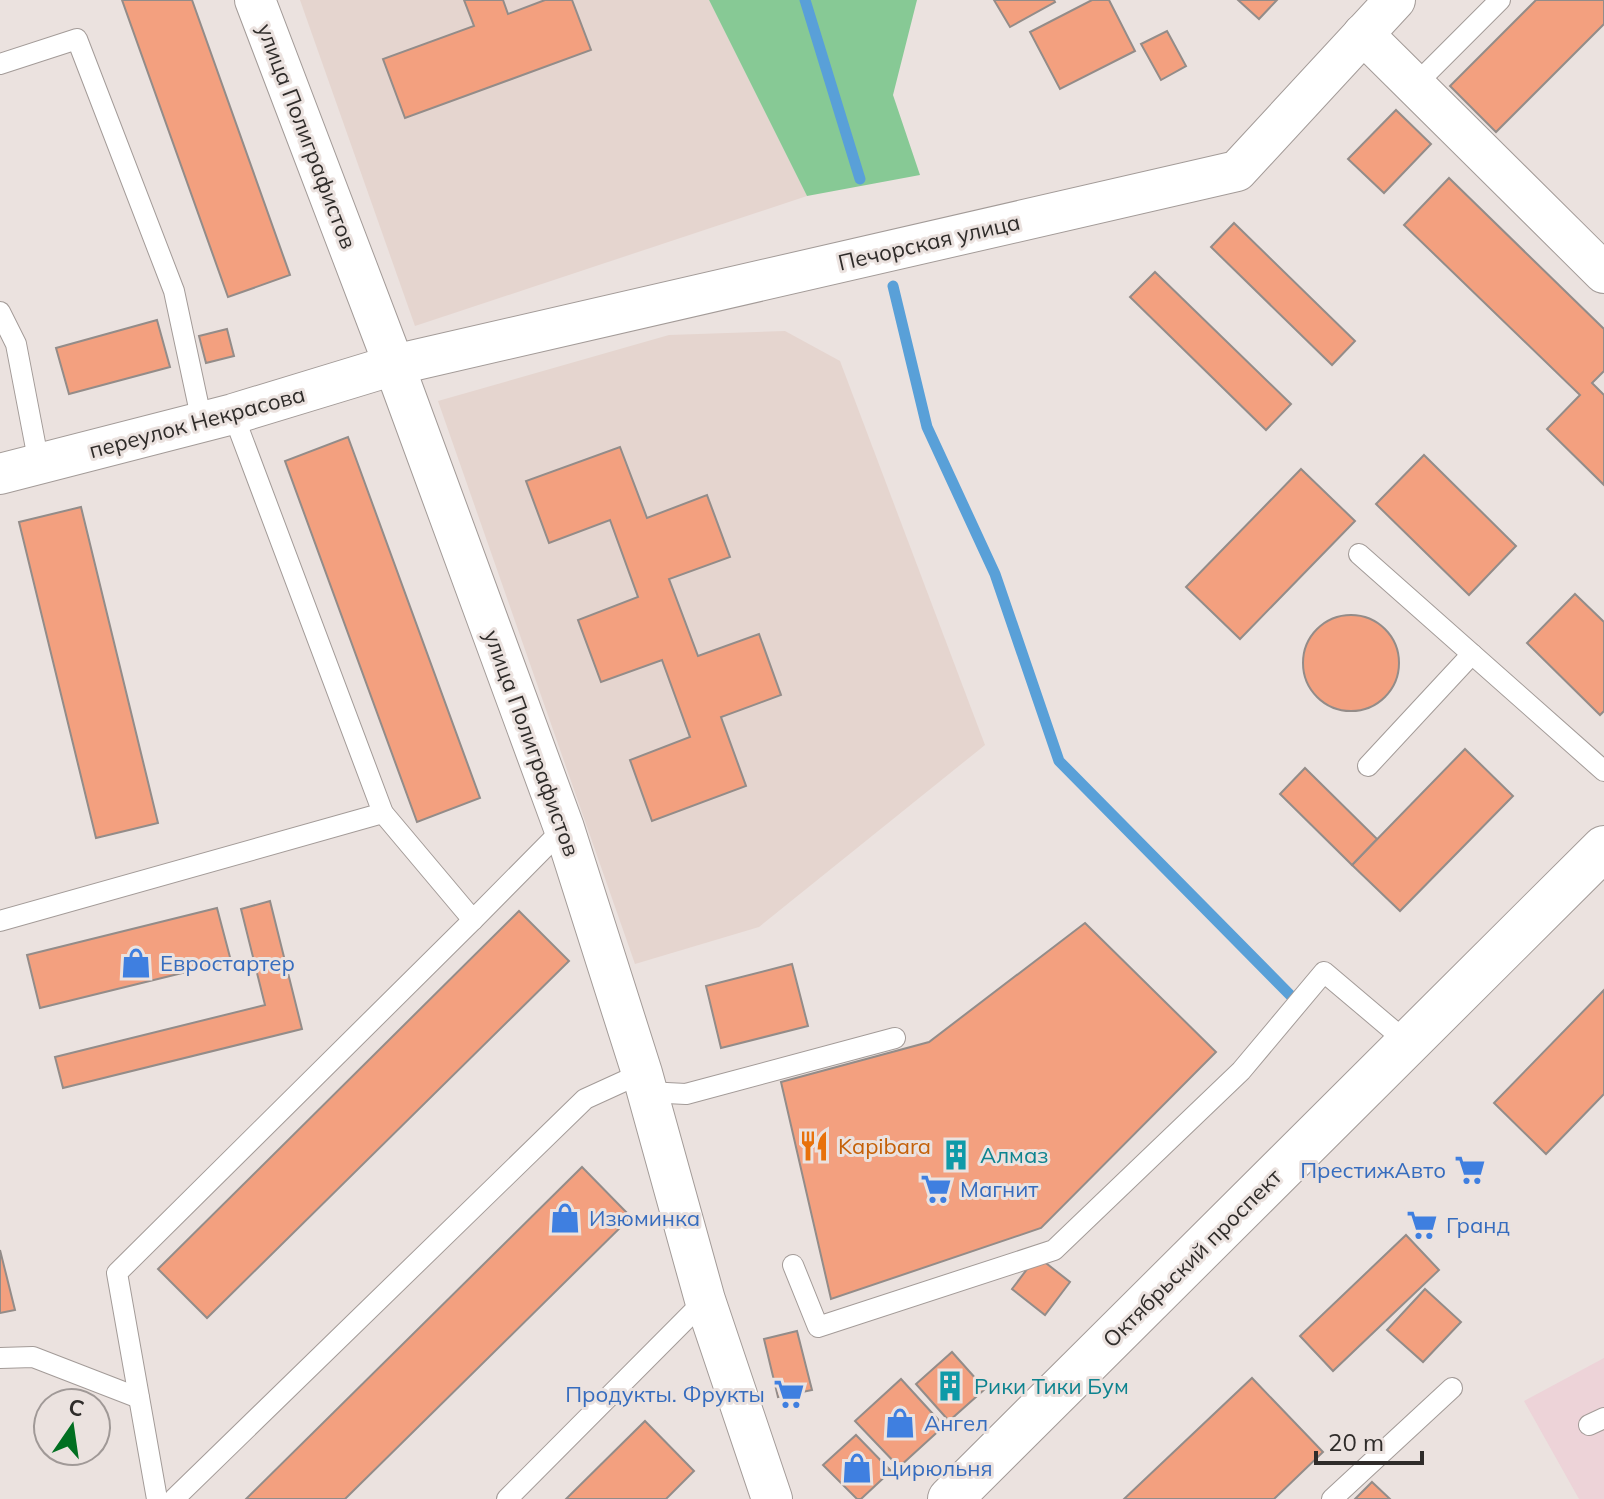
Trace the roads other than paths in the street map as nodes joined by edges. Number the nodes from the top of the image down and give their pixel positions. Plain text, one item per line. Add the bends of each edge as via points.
1 (255, 0) edge
2 (1395, 0) edge
3 (1500, 0) edge
4 (1363, 34) junction
5 (0, 64) edge
6 (1415, 85) junction
7 (1604, 273) edge
8 (0, 312) edge
9 (394, 365) junction
10 (218, 418) junction
11 (39, 464) junction
12 (0, 474) edge
13 (1359, 554) dead end
14 (1472, 654) junction
15 (1368, 766) dead end
16 (1604, 771) edge
17 (383, 813) junction
18 (564, 828) junction
19 (1604, 848) edge
20 (473, 920) junction
21 (0, 921) edge
22 (895, 1038) dead end
23 (1408, 1043) junction
24 (645, 1082) junction
25 (793, 1265) dead end
26 (705, 1300) junction
27 (0, 1358) edge
28 (1452, 1388) dead end
29 (139, 1398) junction
30 (157, 1499) edge
31 (174, 1499) edge
32 (507, 1499) edge
33 (772, 1499) edge
34 (950, 1499) edge
35 (1332, 1499) edge

1 - 9 street, улица Полиграфистов
2 - 4 street, Печорская улица
3 - 6 lane
4 - 6 street
4 - 9 street, Печорская улица via 1237,171
5 - 10 lane via 77,39
6 - 7 street
8 - 11 lane via 16,344
9 - 10 street, переулок Некрасова
9 - 18 street, улица Полиграфистов
10 - 11 street, переулок Некрасова
10 - 17 lane
11 - 12 street, переулок Некрасова
13 - 14 lane
14 - 15 lane
14 - 16 lane
17 - 20 lane
17 - 21 lane
18 - 20 lane
18 - 24 street, улица Полиграфистов
19 - 23 street, Октябрьский проспект
20 - 29 lane via 117,1273
22 - 24 lane via 686,1094
23 - 25 lane via 1324,972 1241,1071 1054,1250 818,1327
23 - 34 street, Октябрьский проспект
24 - 26 street, улица Полиграфистов
24 - 31 lane via 585,1099
26 - 32 lane
26 - 33 street, улица Полиграфистов
27 - 29 lane via 33,1357
28 - 35 lane
29 - 30 lane

